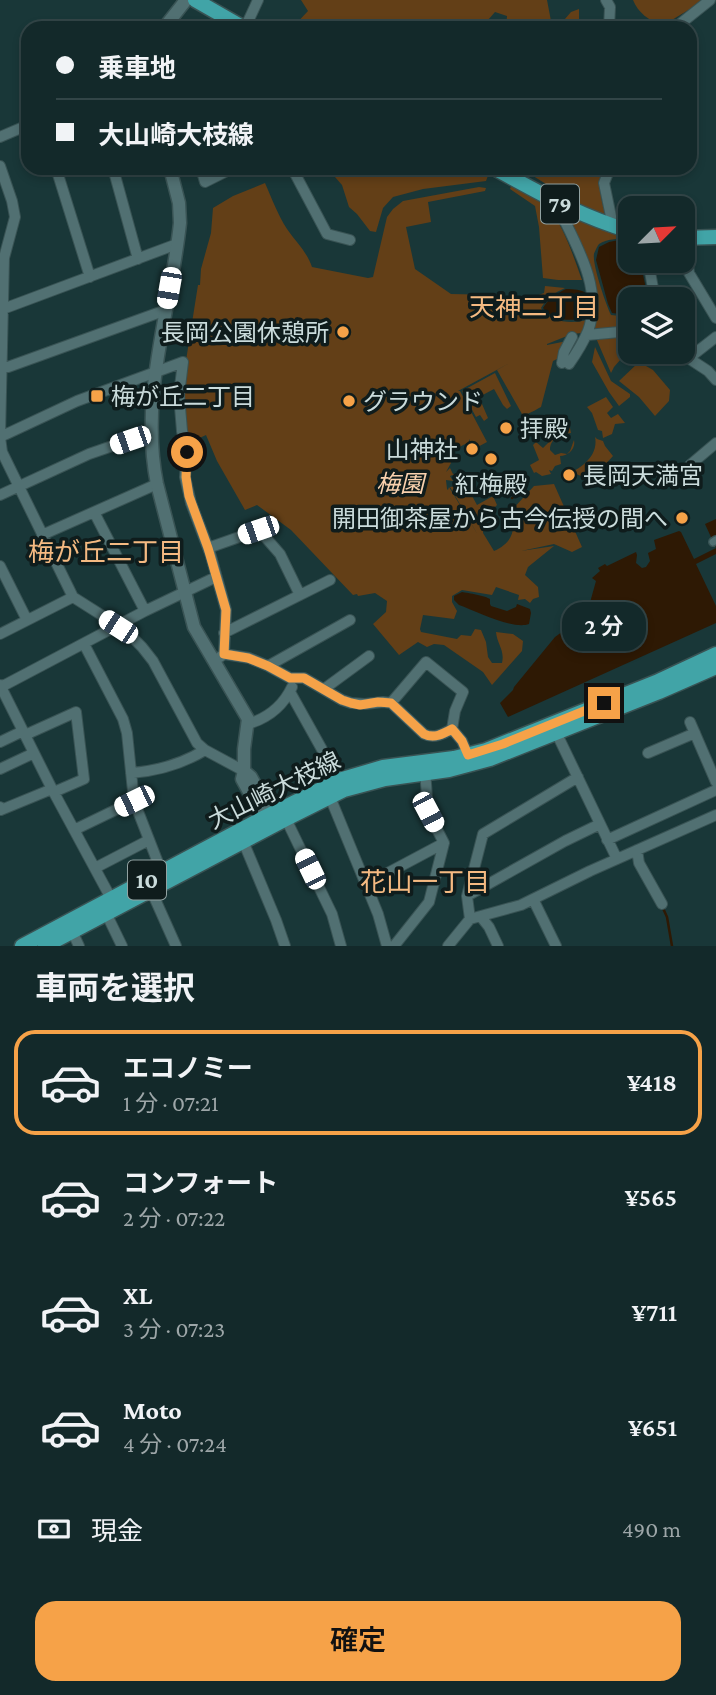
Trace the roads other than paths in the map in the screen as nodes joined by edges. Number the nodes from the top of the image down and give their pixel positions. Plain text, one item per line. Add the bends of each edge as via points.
1 (186, 0) edge
2 (195, 0) edge
3 (258, 0) edge
4 (606, 0) edge
5 (710, 0) edge
6 (170, 21) edge
7 (232, 21) edge
8 (248, 21) edge
9 (609, 21) edge
10 (684, 21) edge
11 (21, 128) edge
12 (0, 137) edge
13 (1, 170) edge
14 (58, 175) edge
15 (115, 175) edge
16 (172, 175) edge
17 (203, 175) edge
18 (219, 175) edge
19 (296, 175) edge
20 (507, 175) edge
21 (607, 175) edge
22 (556, 203) junction
23 (613, 226) junction
24 (618, 227) edge
25 (716, 237) edge
26 (695, 238) edge
27 (350, 240) dead end
28 (177, 244) junction
29 (138, 259) junction
30 (690, 273) edge
31 (90, 277) junction
32 (3, 310) junction
33 (166, 310) junction
34 (716, 318) edge
35 (618, 332) edge
36 (587, 335) junction
37 (572, 337) dead end
38 (716, 337) edge
39 (695, 349) edge
40 (695, 362) edge
41 (1, 367) edge
42 (155, 372) junction
43 (716, 380) edge
44 (150, 433) junction
45 (0, 436) edge
46 (716, 443) edge
47 (690, 465) dead end
48 (156, 484) junction
49 (18, 487) junction
50 (0, 495) edge
51 (94, 512) junction
52 (42, 535) junction
53 (208, 548) junction
54 (0, 566) edge
55 (216, 577) junction
56 (330, 580) dead end
57 (185, 591) junction
58 (300, 595) junction
59 (73, 597) junction
60 (145, 611) junction
61 (27, 620) junction
62 (350, 620) dead end
63 (118, 627) junction
64 (0, 634) edge
65 (224, 634) junction
66 (83, 644) junction
67 (716, 654) edge
68 (369, 656) dead end
69 (219, 658) junction
70 (268, 666) junction
71 (716, 667) edge
72 (296, 678) junction
73 (0, 686) edge
74 (324, 689) junction
75 (290, 692) junction
76 (391, 703) junction
77 (690, 722) dead end
78 (248, 724) junction
79 (452, 729) junction
80 (555, 729) junction
81 (24, 733) junction
82 (695, 733) junction
83 (0, 741) edge
84 (205, 750) junction
85 (34, 753) junction
86 (648, 753) dead end
87 (468, 755) junction
88 (425, 768) junction
89 (0, 769) edge
90 (244, 771) junction
91 (131, 773) junction
92 (578, 777) junction
93 (339, 780) junction
94 (716, 782) edge
95 (716, 790) edge
96 (53, 791) junction
97 (330, 797) junction
98 (134, 801) junction
99 (0, 807) edge
100 (716, 815) edge
101 (273, 821) junction
102 (600, 824) junction
103 (74, 830) junction
104 (149, 840) junction
105 (607, 840) junction
106 (243, 841) junction
107 (444, 843) junction
108 (637, 850) junction
109 (617, 859) junction
110 (95, 868) junction
111 (162, 873) junction
112 (367, 884) junction
113 (150, 890) junction
114 (467, 896) junction
115 (533, 899) junction
116 (662, 904) dead end
117 (111, 907) junction
118 (476, 918) junction
119 (72, 931) junction
120 (23, 946) edge
121 (45, 946) edge
122 (79, 946) edge
123 (122, 946) edge
124 (176, 946) edge
125 (285, 946) edge
126 (341, 946) edge
127 (387, 946) edge
128 (394, 946) edge
129 (448, 946) edge
130 (498, 946) edge
131 (556, 946) edge

1 - 6 street
2 - 7 main road
3 - 8 street
4 - 9 street
5 - 10 street
11 - 12 street
13 - 32 street via 15,217 4,258
14 - 31 street
15 - 29 street
16 - 28 street via 180,210
17 - 18 street via 205,182
19 - 27 street via 327,234
20 - 22 main road, 79
21 - 23 street via 604,183
22 - 23 main road, 79
22 - 36 street via 590,285 593,302
23 - 24 main road, 79
25 - 26 main road
28 - 29 street
28 - 33 street
29 - 31 street
30 - 34 street
31 - 32 street
32 - 41 street
33 - 41 street
33 - 42 street
35 - 36 street
36 - 37 street via 566,364 564,352
38 - 39 street
40 - 43 street
41 - 45 street
42 - 44 street
42 - 45 street
42 - 53 street via 183,362 179,395 186,477
44 - 48 street
44 - 49 street via 89,454
45 - 49 street
46 - 47 street
48 - 51 street
48 - 57 street
49 - 50 street
49 - 52 street
51 - 52 street
51 - 60 street
52 - 59 street
53 - 55 street
53 - 58 street via 258,530 280,554
54 - 61 street
55 - 57 street
55 - 65 street via 226,610
56 - 58 street
57 - 60 street
57 - 69 street via 194,627
58 - 65 street
59 - 61 street
59 - 63 street
60 - 63 street
61 - 64 street
62 - 70 street
63 - 66 street
63 - 84 street via 150,656
65 - 69 street
66 - 73 street
66 - 91 street via 123,719
67 - 80 main road, 大山崎大枝線 / 10
68 - 74 street
69 - 70 street via 248,658
69 - 78 street
70 - 72 street
71 - 80 main road, 大山崎大枝線 / 10
72 - 74 street
72 - 75 street
73 - 81 street
74 - 76 street via 360,705
75 - 78 street via 273,712
75 - 93 street
76 - 79 street via 429,737
76 - 79 street via 426,662 463,692
77 - 82 street
78 - 90 street
79 - 87 street
80 - 87 main road, 大山崎大枝線 / 10
80 - 88 main road, 大山崎大枝線 / 10 via 482,762 457,769
80 - 92 street
81 - 83 street
81 - 85 street
81 - 96 street via 76,712 83,779
82 - 86 street
82 - 94 street
84 - 90 street
84 - 91 street via 170,767
85 - 89 street
85 - 96 street
87 - 88 main road, 大山崎大枝線 / 10
88 - 93 main road, 大山崎大枝線 / 10 via 376,769
88 - 97 main road, 大山崎大枝線 / 10
88 - 107 street via 428,812
90 - 101 street
91 - 98 street
92 - 102 street
92 - 114 street via 483,834
93 - 101 main road, 大山崎大枝線 / 10
95 - 105 street
96 - 99 street
96 - 103 street
97 - 101 main road, 大山崎大枝線 / 10
97 - 112 street
98 - 103 street
98 - 104 street
100 - 108 street
101 - 106 main road, 大山崎大枝線 / 10
101 - 111 main road, 大山崎大枝線 / 10
101 - 126 street via 332,914
102 - 105 street
102 - 114 street
103 - 110 street
104 - 110 street
104 - 111 street
105 - 109 street
106 - 113 main road, 大山崎大枝線 / 10
106 - 125 street
107 - 112 street
107 - 128 street via 429,902
108 - 109 street
108 - 116 street via 639,863
109 - 115 street
110 - 117 street
111 - 117 main road, 大山崎大枝線 / 10
112 - 127 street
113 - 117 main road, 大山崎大枝線 / 10
113 - 124 street
114 - 118 street
115 - 118 street
115 - 131 street
117 - 119 main road, 大山崎大枝線 / 10
117 - 120 main road, 大山崎大枝線 / 10
117 - 123 street
118 - 129 street
118 - 130 street via 489,927
119 - 121 main road, 大山崎大枝線 / 10
119 - 122 street

